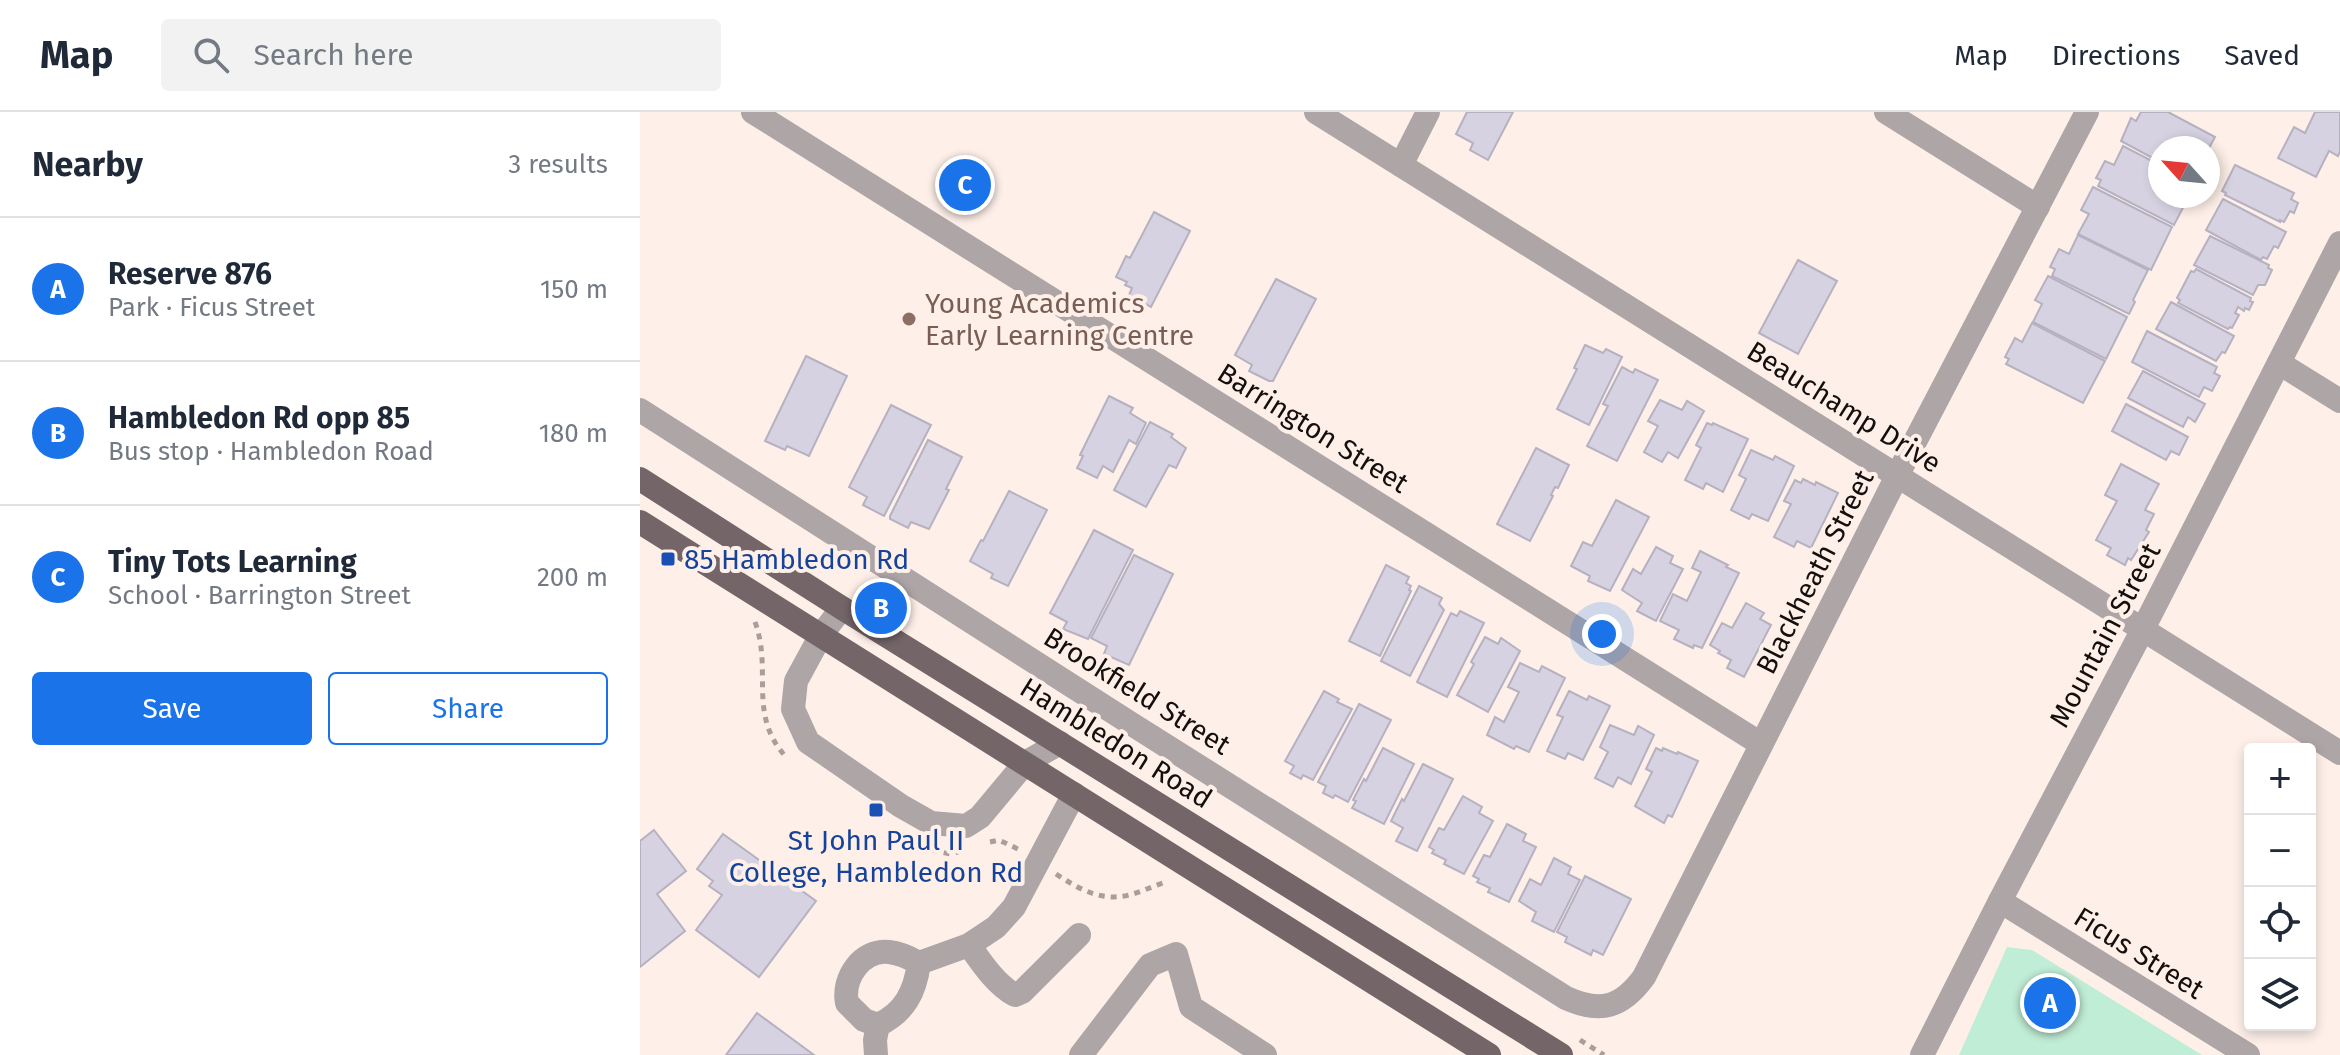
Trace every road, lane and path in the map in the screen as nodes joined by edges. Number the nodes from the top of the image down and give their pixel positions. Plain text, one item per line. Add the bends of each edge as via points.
1 (753, 112) edge
2 (1316, 112) edge
3 (1428, 112) edge
4 (1886, 112) edge
5 (2087, 112) edge
6 (1401, 165) junction
7 (2038, 207) junction
8 (2340, 243) edge
9 (2279, 363) junction
10 (2340, 401) edge
11 (640, 410) edge
12 (1897, 476) junction
13 (640, 479) edge
14 (640, 522) edge
15 (842, 608) junction
16 (743, 614) dead end
17 (2143, 629) junction
18 (821, 635) junction
19 (1060, 743) junction
20 (1761, 744) junction
21 (2340, 753) edge
22 (791, 762) dead end
23 (1025, 763) junction
24 (1074, 794) junction
25 (987, 842) dead end
26 (972, 847) dead end
27 (926, 849) dead end
28 (1037, 861) junction
29 (1177, 883) dead end
30 (2000, 901) junction
31 (1079, 935) dead end
32 (969, 945) junction
33 (919, 963) junction
34 (1608, 1006) joint
35 (878, 1025) junction
36 (876, 1055) edge
37 (1081, 1055) edge
38 (1265, 1055) edge
39 (1489, 1055) edge
40 (1561, 1055) edge
41 (1922, 1055) edge
42 (2248, 1055) edge

1 - 20 street, Barrington Street
2 - 6 street, Beauchamp Drive
3 - 6 street
4 - 7 street
5 - 7 street, Blackheath Street
6 - 12 street, Beauchamp Drive
7 - 12 street, Blackheath Street
8 - 9 street, Mountain Street
9 - 10 street
9 - 17 street, Mountain Street
11 - 34 street, Brookfield Street via 1566,998 1583,1006
12 - 17 street, Beauchamp Drive
12 - 20 street, Blackheath Street
13 - 15 main road, Hambledon Road
14 - 18 main road
15 - 18 street
15 - 19 main road, Hambledon Road
16 - 22 path via 756,623 762,642 764,718 775,745
17 - 21 street, Beauchamp Drive
17 - 30 street, Mountain Street
18 - 23 main road
18 - 23 street via 796,681 793,709 808,742 901,806 931,823 966,826 980,817
19 - 23 street
19 - 40 main road, Hambledon Road
20 - 34 street, Blackheath Street via 1644,977 1622,1000
23 - 24 main road
24 - 28 street
24 - 39 main road
25 - 28 path via 999,840
26 - 27 path via 950,854
28 - 29 path via 1092,895 1111,898
28 - 32 street via 1014,907
30 - 41 street, Mountain Street
30 - 42 street, Ficus Street
31 - 32 street via 1015,995
32 - 33 street
33 - 35 street via 917,982 901,1011
33 - 35 street via 900,954 875,952 854,971 847,983 847,1003 864,1020
35 - 36 street
37 - 38 street via 1150,965 1176,954 1191,1007

